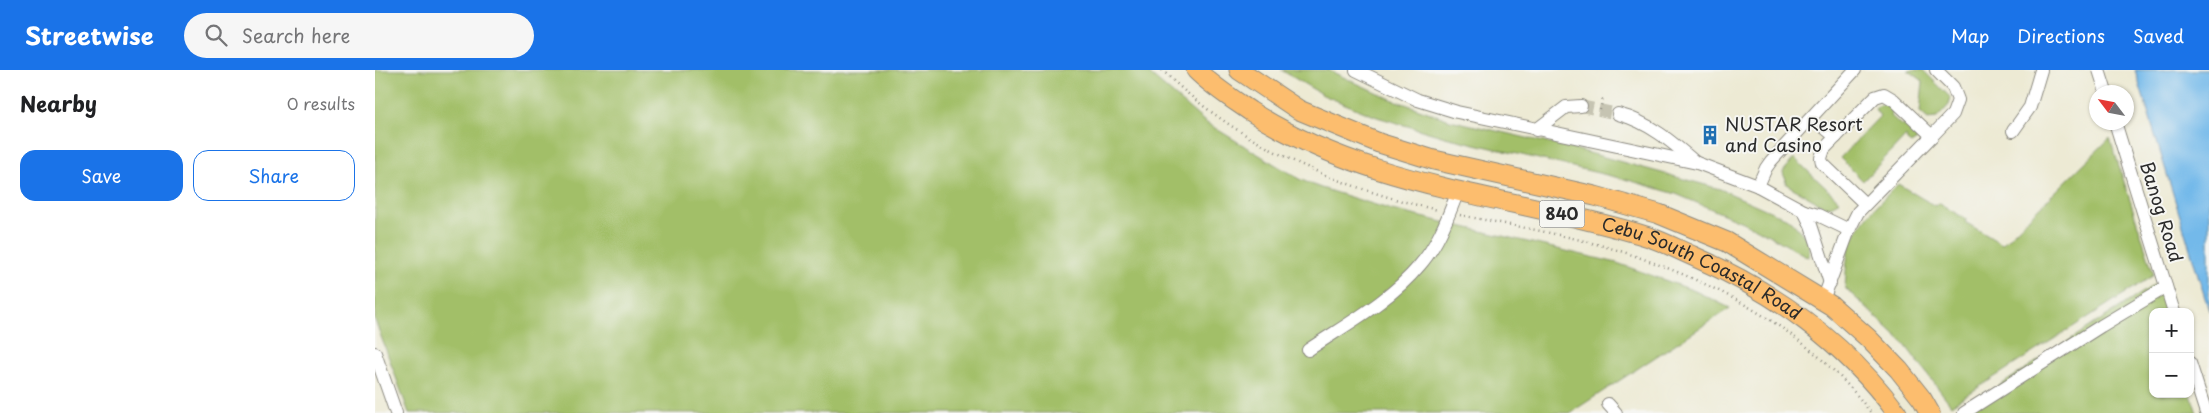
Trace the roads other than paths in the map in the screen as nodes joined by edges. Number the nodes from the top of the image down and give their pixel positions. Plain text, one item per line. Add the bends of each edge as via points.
1 (1196, 70) edge
2 (1239, 70) edge
3 (1357, 70) edge
4 (1855, 70) edge
5 (1936, 70) edge
6 (2041, 70) edge
7 (2099, 70) edge
8 (2104, 85) edge
9 (1581, 106) tunnel mouth
10 (1618, 114) tunnel mouth
11 (1825, 128) dead end
12 (1536, 130) junction
13 (2117, 130) edge
14 (2013, 131) dead end
15 (1932, 136) junction
16 (1836, 138) junction
17 (1697, 164) junction
18 (1758, 186) junction
19 (1458, 191) junction
20 (1865, 204) junction
21 (1803, 211) junction
22 (1849, 230) junction
23 (2166, 287) junction
24 (1826, 292) junction
25 (2173, 308) edge
26 (1308, 350) dead end
27 (375, 353) edge
28 (2194, 376) edge
29 (396, 413) edge
30 (1897, 413) edge
31 (1930, 413) edge
32 (1963, 413) edge
33 (2206, 413) edge

1 - 19 highway, Cebu South Coastal Road / 840 via 1244,107 1315,147 1370,168
2 - 24 highway, Cebu South Coastal Road / 840 via 1299,110 1379,143 1434,160 1595,196 1659,214 1727,242
3 - 12 street via 1419,100
4 - 18 street via 1766,168
5 - 15 street via 1953,87 1958,100 1953,114
6 - 14 street via 2030,108
7 - 8 street
9 - 12 street via 1566,107
10 - 17 street via 1667,138
11 - 16 street
12 - 17 street
13 - 23 street, Banog Road
15 - 16 street via 1884,94 1875,97
15 - 20 street
16 - 20 street via 1822,154 1822,163
17 - 18 street
18 - 21 street
19 - 26 street via 1437,239 1419,266 1372,307
19 - 30 highway, Cebu South Coastal Road / 840 via 1651,238 1715,266 1775,298 1813,325 1867,376
20 - 22 street
21 - 22 street
21 - 24 street via 1811,225
22 - 24 street
23 - 25 street, Banog Road
23 - 32 street
24 - 31 highway, Cebu South Coastal Road / 840 via 1899,370
27 - 29 street
28 - 33 street

